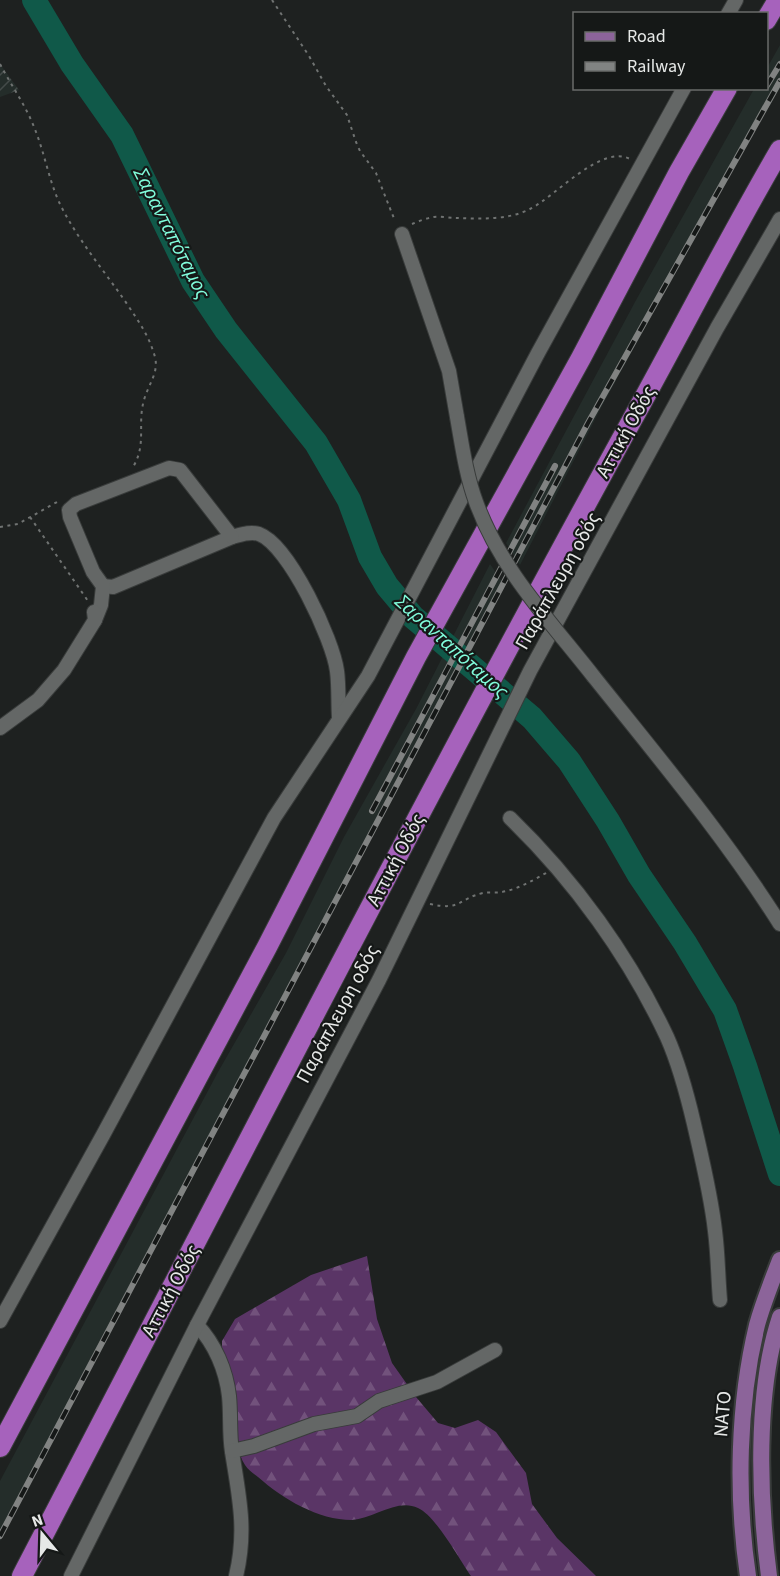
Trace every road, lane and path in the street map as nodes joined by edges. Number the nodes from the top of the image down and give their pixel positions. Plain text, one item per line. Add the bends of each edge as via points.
1 (272, 0) edge
2 (778, 0) edge
3 (768, 17) edge
4 (0, 64) edge
5 (683, 90) edge
6 (726, 90) edge
7 (780, 150) edge
8 (641, 165) junction
9 (780, 219) edge
10 (402, 234) junction
11 (127, 470) dead end
12 (59, 501) dead end
13 (30, 517) junction
14 (0, 527) edge
15 (232, 537) junction
16 (104, 586) junction
17 (94, 614) junction
18 (339, 718) junction
19 (0, 728) edge
20 (510, 818) dead end
21 (556, 868) junction
22 (418, 902) junction
23 (780, 924) edge
24 (780, 1260) edge
25 (720, 1300) dead end
26 (780, 1317) edge
27 (0, 1321) edge
28 (197, 1325) junction
29 (495, 1350) dead end
30 (0, 1447) edge
31 (232, 1451) junction
32 (22, 1576) edge
33 (71, 1576) edge
34 (236, 1576) edge
35 (748, 1576) edge
36 (769, 1576) edge

1 - 10 path via 347,115 360,151 376,173
2 - 3 highway
4 - 11 path via 29,113 64,213 152,345 155,373 144,400 141,448
5 - 8 street
6 - 30 highway via 447,598 267,947
7 - 32 highway, Αττική Οδός via 506,650
8 - 10 path via 624,156 607,157 529,209 487,218 436,216 409,225
8 - 18 street via 368,676
9 - 22 street, Παράπλευρη οδός via 531,671
10 - 23 street, bridge via 449,372 475,502 490,536 525,590 724,842
12 - 13 path
13 - 14 path
13 - 17 path
15 - 16 street via 113,587
15 - 16 street via 180,470 169,468 69,510 93,572
15 - 18 street via 257,533 272,542 307,591 326,632 337,670
16 - 17 street via 101,605
17 - 19 street via 64,670 38,700
18 - 27 street via 274,818
20 - 21 street
21 - 22 path via 521,886 483,893 447,908
21 - 25 street via 588,907 632,974 667,1038 686,1090 704,1166 715,1230
22 - 28 street, Παράπλευρη οδός
24 - 35 main road, ΝΑΤΟ via 757,1325 742,1418 742,1502
26 - 36 main road, ΝΑΤΟ via 763,1415 762,1497
28 - 31 street via 208,1337 226,1379
28 - 33 street, Παράπλευρη οδός
29 - 31 street via 436,1382 379,1401 357,1416 322,1422
31 - 34 street via 243,1518

